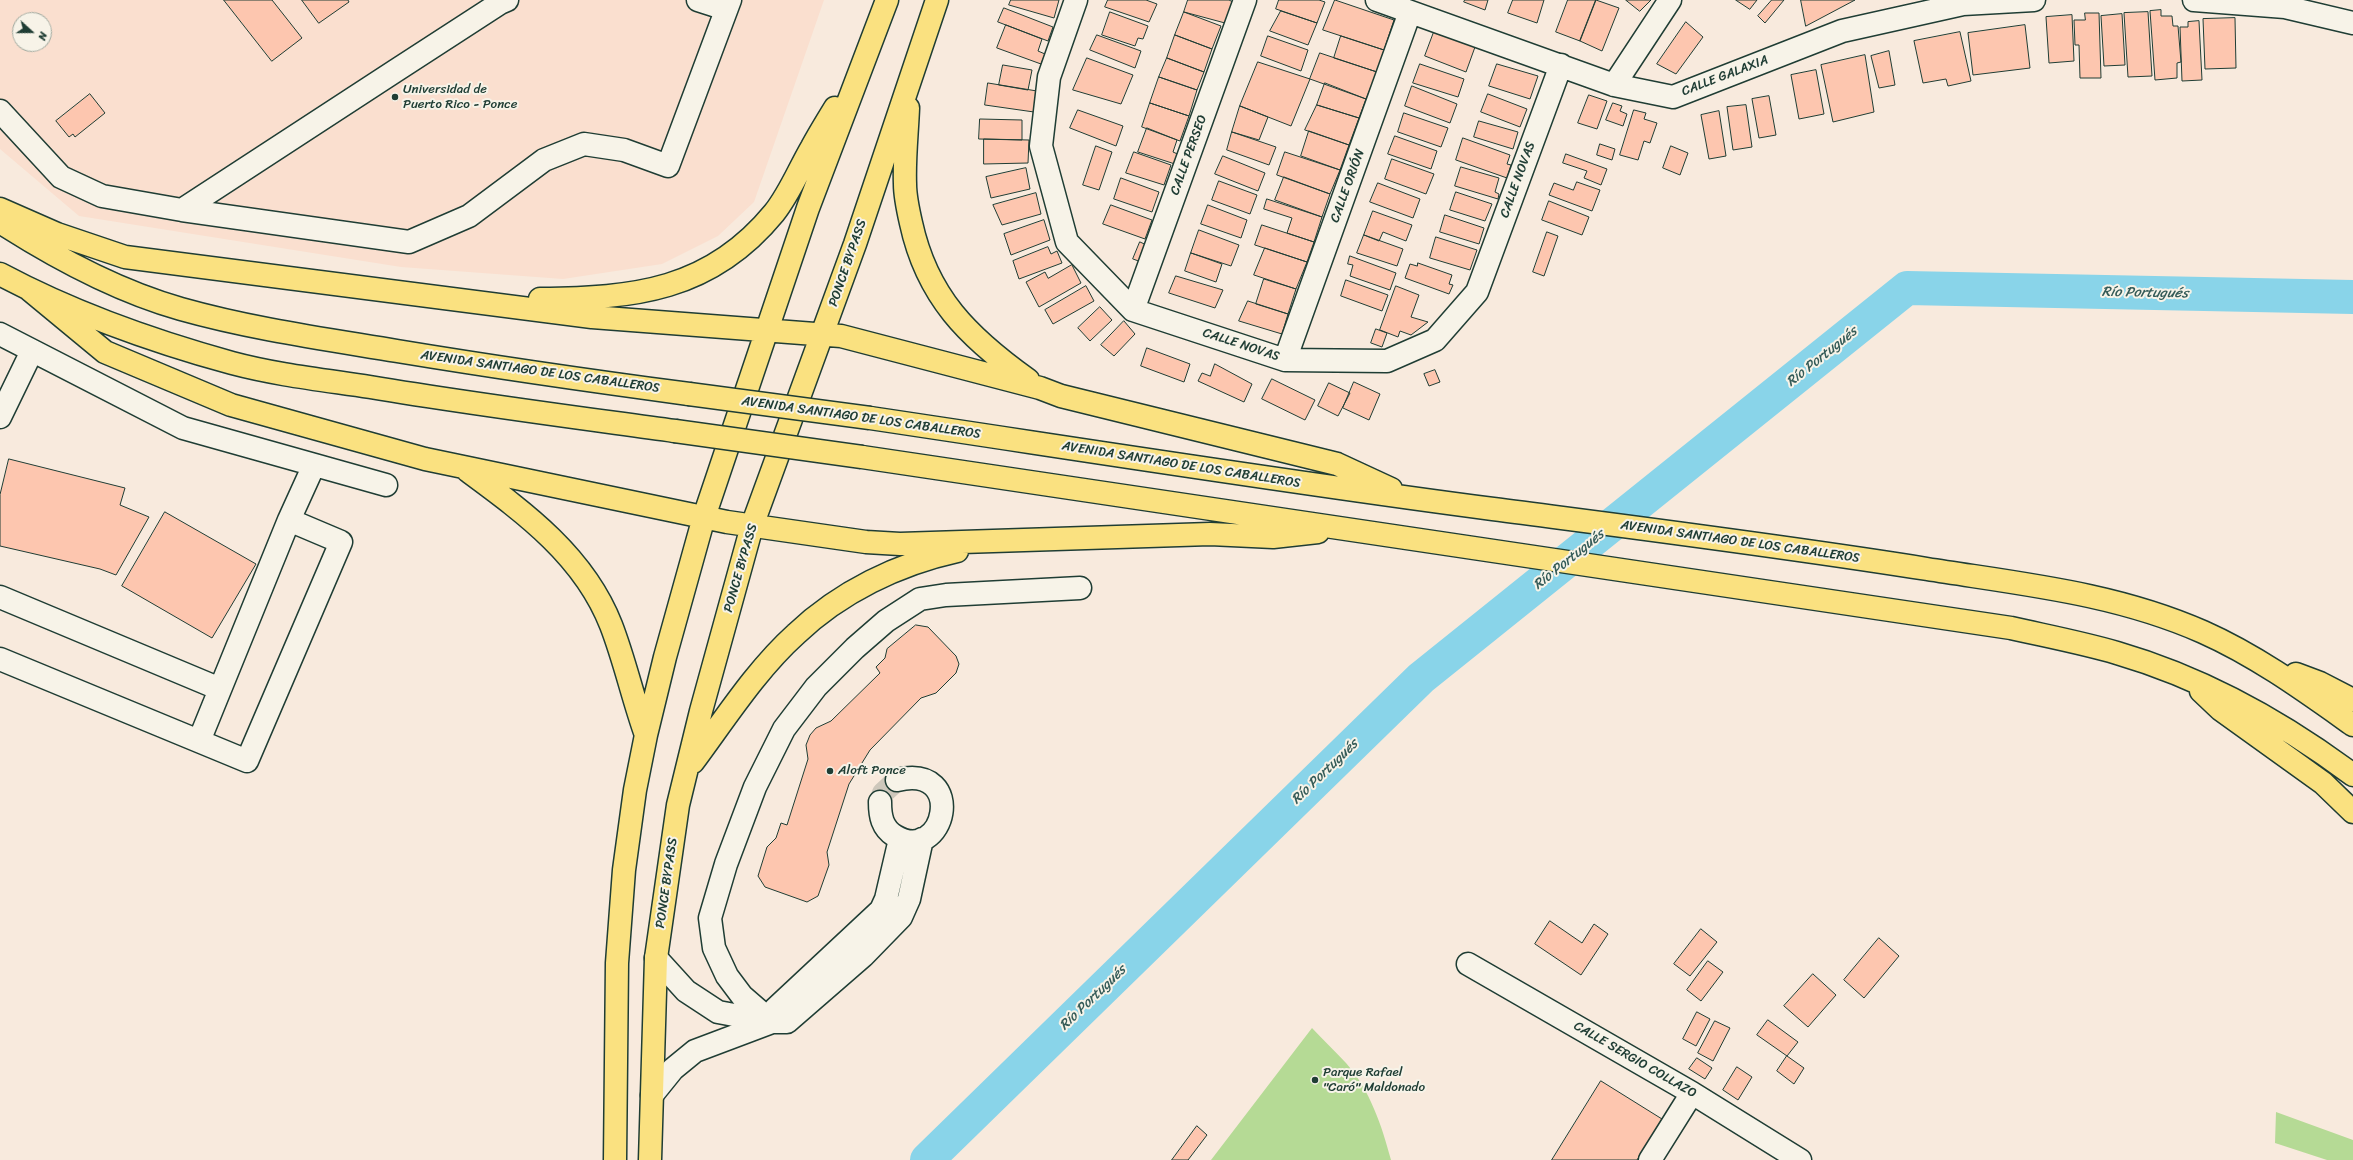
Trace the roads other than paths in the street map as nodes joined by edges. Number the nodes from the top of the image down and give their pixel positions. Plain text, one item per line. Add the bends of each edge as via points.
1 (507, 0) edge
2 (698, 0) edge
3 (887, 0) edge
4 (937, 0) edge
5 (1076, 0) edge
6 (1245, 0) edge
7 (1377, 0) edge
8 (1670, 0) edge
9 (2034, 0) edge
10 (2194, 0) edge
11 (1962, 2) edge
12 (2285, 3) edge
13 (728, 5) edge
14 (1410, 12) junction
15 (2353, 23) edge
16 (864, 61) junction
17 (1561, 65) junction
18 (908, 84) junction
19 (1614, 85) junction
20 (0, 111) edge
21 (0, 208) edge
22 (182, 210) junction
23 (0, 222) edge
24 (0, 274) edge
25 (30, 290) junction
26 (479, 303) junction
27 (1133, 310) junction
28 (766, 330) junction
29 (0, 334) edge
30 (822, 334) junction
31 (32, 351) junction
32 (1285, 360) junction
33 (1040, 388) junction
34 (0, 418) edge
35 (314, 465) junction
36 (462, 466) junction
37 (386, 485) dead end
38 (1412, 498) junction
39 (704, 517) junction
40 (289, 520) junction
41 (752, 526) junction
42 (1339, 529) junction
43 (999, 541) junction
44 (1080, 588) dead end
45 (0, 598) edge
46 (2253, 658) junction
47 (0, 659) edge
48 (2187, 678) junction
49 (220, 689) junction
50 (2353, 700) edge
51 (2353, 725) edge
52 (646, 736) junction
53 (199, 741) junction
54 (688, 769) junction
55 (2353, 775) edge
56 (897, 780) tunnel mouth
57 (880, 802) tunnel mouth
58 (2353, 812) edge
59 (900, 839) junction
60 (922, 839) junction
61 (656, 958) junction
62 (1468, 964) dead end
63 (772, 1022) junction
64 (1692, 1092) junction
65 (652, 1095) junction
66 (615, 1160) edge
67 (650, 1160) edge
68 (1650, 1160) edge
69 (1800, 1160) edge

1 - 22 street
2 - 13 street
3 - 16 highway
4 - 18 highway, PONCE BYPASS
5 - 27 street, CALLE NOVAS via 1049,77 1041,146 1067,242
6 - 27 street, CALLE PERSEO
7 - 14 street, CALLE GALAXIA
8 - 19 street
9 - 11 street, CALLE GALAXIA
10 - 12 street
11 - 19 street, CALLE GALAXIA via 1842,31 1673,97
12 - 15 street
13 - 22 street via 668,166 624,150 584,144 544,160 469,216 409,242
14 - 17 street, CALLE GALAXIA
14 - 32 street, CALLE ORIÓN
16 - 26 highway via 775,212 755,234 719,264 662,288 630,294 512,299
16 - 28 highway via 808,208
17 - 19 street, CALLE GALAXIA
17 - 32 street, CALLE NOVAS via 1477,292 1435,340 1387,361
18 - 30 highway, PONCE BYPASS
18 - 33 highway via 905,184 915,240 922,263 933,285 958,321 994,356
20 - 22 street via 61,177 102,196
21 - 26 highway via 56,234 125,257
23 - 38 highway, AVENIDA SANTIAGO DE LOS CABALLEROS, bridge via 53,254 103,278 179,308 243,325 474,364 870,418
24 - 25 highway
25 - 36 highway via 105,352 231,405 330,434
25 - 42 highway, bridge via 95,319 233,363 421,396 862,457
26 - 28 highway via 592,317
27 - 32 street, CALLE NOVAS
28 - 30 highway
28 - 39 highway
29 - 31 street
30 - 33 highway via 841,336
30 - 41 highway, PONCE BYPASS
31 - 34 street
31 - 35 street via 183,428
33 - 38 highway via 1061,396 1337,464
35 - 37 street
35 - 40 street
36 - 39 highway
36 - 52 highway via 526,513 555,541 596,593 611,625
38 - 46 highway, AVENIDA SANTIAGO DE LOS CABALLEROS via 1777,546 2063,590 2139,608 2206,633
39 - 41 highway
39 - 52 highway
40 - 49 street
40 - 53 street via 340,542 247,761
41 - 43 highway via 866,542 900,544
41 - 54 highway, PONCE BYPASS via 701,711
42 - 43 highway via 1273,537 1210,534
42 - 48 highway via 2011,628 2118,653
43 - 54 highway via 942,554 906,566 867,584 831,605 796,634 758,675
44 - 63 street via 946,594 920,599 886,621 855,648 816,687 784,729 755,787 726,864 710,918 714,948 727,976 742,996
45 - 49 street
46 - 50 highway via 2320,683
46 - 51 highway, AVENIDA SANTIAGO DE LOS CABALLEROS
47 - 53 street
48 - 55 highway via 2259,712
48 - 58 highway via 2220,709 2323,783
49 - 53 street
52 - 66 highway via 635,790 624,870 617,963
54 - 61 highway, PONCE BYPASS via 678,805
56 - 60 street via 920,778 937,790 941,798 943,808 938,827
57 - 59 street via 880,815 884,825 891,834
59 - 60 street
59 - 63 street via 886,899 880,910 775,1008
60 - 63 street via 910,900 901,917 863,956 787,1022
61 - 63 street via 686,991 718,1012
61 - 65 highway, PONCE BYPASS
62 - 64 street, CALLE SERGIO COLLAZO
63 - 65 street via 695,1051 673,1069
64 - 68 street
64 - 69 street, CALLE SERGIO COLLAZO
65 - 67 highway, PONCE BYPASS

